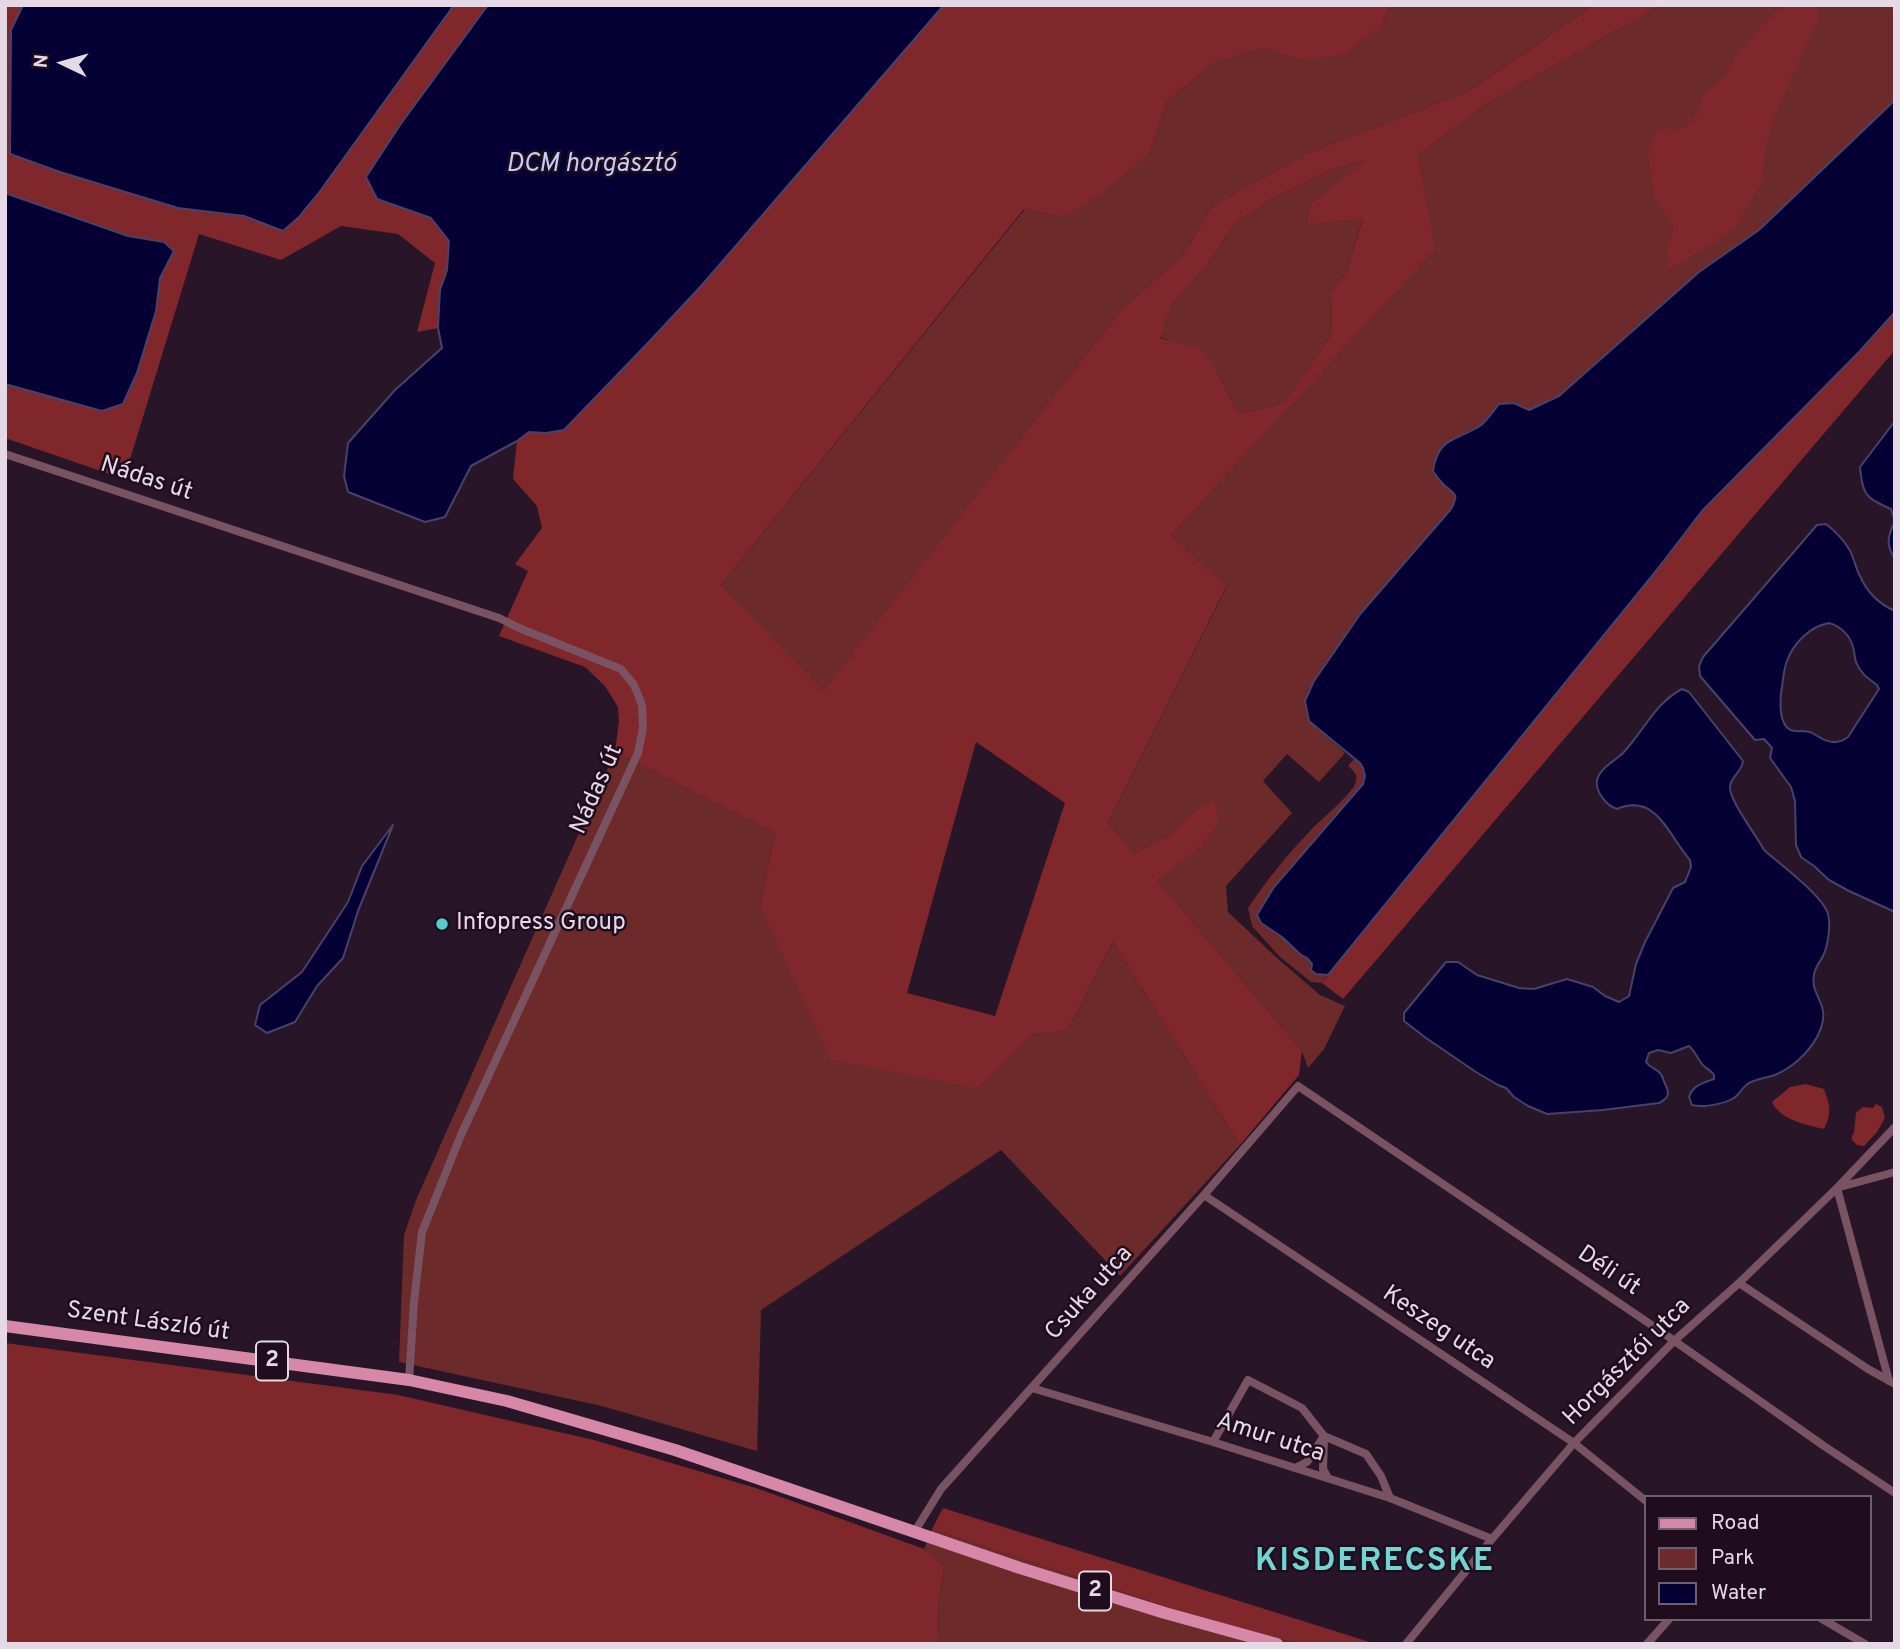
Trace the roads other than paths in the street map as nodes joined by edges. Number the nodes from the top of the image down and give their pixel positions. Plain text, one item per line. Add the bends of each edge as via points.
1 (5, 454) edge
2 (1298, 1086) joint
3 (1895, 1127) edge
4 (1895, 1172) edge
5 (1837, 1188) junction
6 (1205, 1195) junction
7 (1739, 1283) junction
8 (5, 1326) edge
9 (1674, 1341) junction
10 (410, 1380) junction
11 (1892, 1382) edge
12 (1032, 1388) junction
13 (1324, 1436) junction
14 (1213, 1442) junction
15 (1574, 1443) junction
16 (1295, 1468) junction
17 (1328, 1478) junction
18 (1895, 1493) edge
19 (1390, 1498) junction
20 (1644, 1499) edge
21 (915, 1531) junction
22 (1492, 1539) junction
23 (1667, 1621) edge
24 (1825, 1621) edge
25 (1277, 1644) edge
26 (1406, 1644) edge
27 (1647, 1644) edge
28 (1865, 1644) edge

1 - 10 street, Nádas út via 499,618 621,669 635,685 643,727 638,753 461,1135 422,1232
2 - 6 street, Csuka utca
2 - 9 street, Déli út
3 - 5 street, Horgásztói utca
4 - 5 street
5 - 7 street, Horgásztói utca
5 - 11 street
6 - 12 street, Csuka utca
6 - 15 street, Keszeg utca
7 - 9 street, Horgásztói utca
7 - 11 street
8 - 10 main road, Szent László út / 2
9 - 15 street, Horgásztói utca
9 - 18 street, Déli út
10 - 21 main road, 2 via 507,1401 675,1450
12 - 14 street, Amur utca
12 - 21 street, Csuka utca via 941,1489
13 - 14 street via 1302,1408 1248,1380
13 - 16 street via 1307,1462
13 - 17 street via 1322,1469
13 - 19 street via 1366,1454
14 - 16 street, Amur utca
15 - 20 street, Keszeg utca
15 - 22 street, Horgásztói utca
16 - 17 street, Amur utca
17 - 19 street, Amur utca
19 - 22 street, Amur utca
21 - 25 main road, 2 via 1090,1590
22 - 26 street, Horgásztói utca
23 - 27 street
24 - 28 street

